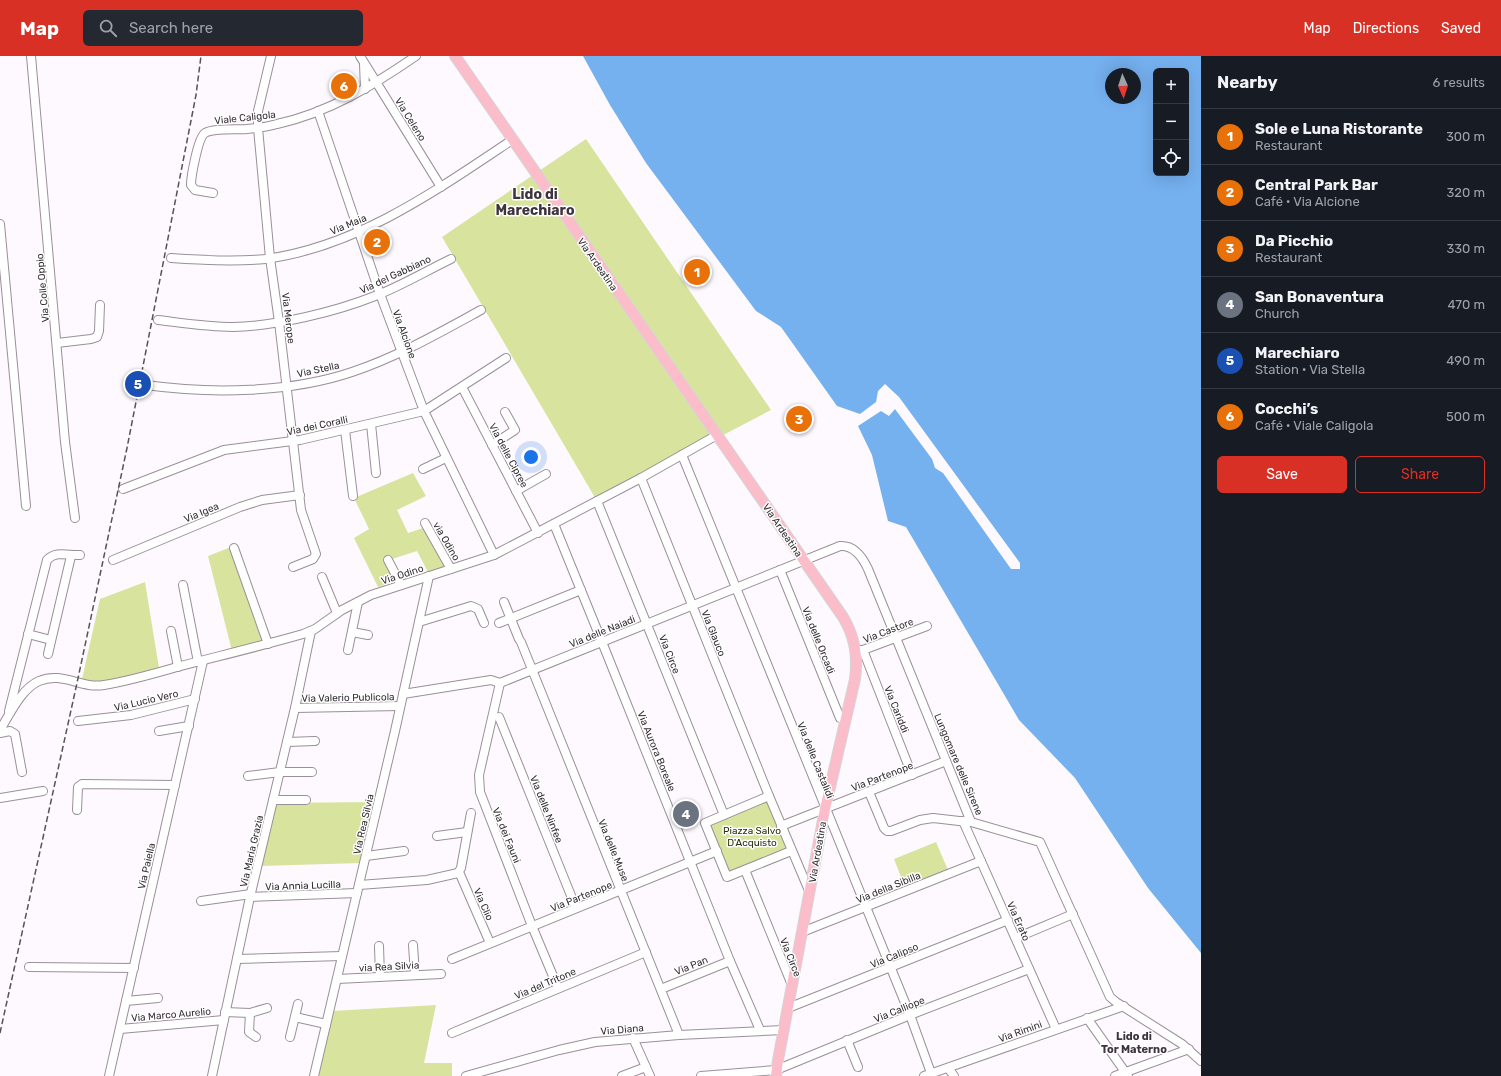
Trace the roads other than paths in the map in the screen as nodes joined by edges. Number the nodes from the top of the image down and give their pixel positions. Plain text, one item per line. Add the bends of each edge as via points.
1 (31, 56) edge
2 (271, 56) edge
3 (416, 56) edge
4 (455, 56) edge
5 (362, 58) edge
6 (376, 83) junction
7 (365, 89) junction
8 (318, 111) junction
9 (258, 128) junction
10 (512, 140) junction
11 (441, 187) junction
12 (213, 193) dead end
13 (0, 224) edge
14 (358, 231) junction
15 (171, 258) dead end
16 (270, 258) junction
17 (451, 259) dead end
18 (380, 294) junction
19 (100, 305) dead end
20 (480, 310) dead end
21 (158, 320) dead end
22 (279, 322) junction
23 (57, 343) junction
24 (401, 352) junction
25 (506, 358) dead end
26 (146, 385) dead end
27 (287, 386) junction
28 (462, 387) junction
29 (424, 411) junction
30 (505, 412) dead end
31 (371, 424) junction
32 (345, 430) junction
33 (717, 435) junction
34 (293, 441) junction
35 (492, 445) junction
36 (682, 455) junction
37 (446, 458) junction
38 (423, 469) dead end
39 (376, 473) dead end
40 (546, 474) dead end
41 (641, 478) junction
42 (122, 489) dead end
43 (516, 491) junction
44 (300, 495) junction
45 (354, 496) dead end
46 (597, 501) junction
47 (26, 506) dead end
48 (75, 518) dead end
49 (425, 523) dead end
50 (554, 524) junction
51 (538, 533) junction
52 (234, 548) dead end
53 (80, 555) dead end
54 (494, 555) junction
55 (71, 556) junction
56 (113, 560) dead end
57 (388, 560) dead end
58 (804, 561) junction
59 (293, 567) dead end
60 (451, 569) junction
61 (780, 570) junction
62 (429, 576) junction
63 (322, 577) dead end
64 (183, 585) dead end
65 (401, 585) junction
66 (737, 588) junction
67 (581, 590) junction
68 (358, 602) junction
69 (504, 602) dead end
70 (692, 605) junction
71 (337, 613) junction
72 (511, 619) junction
73 (418, 622) junction
74 (484, 623) dead end
75 (499, 623) dead end
76 (647, 624) junction
77 (927, 626) dead end
78 (170, 631) dead end
79 (311, 631) junction
80 (352, 632) junction
81 (28, 634) junction
82 (368, 635) dead end
83 (897, 638) junction
84 (51, 640) junction
85 (602, 642) junction
86 (268, 644) junction
87 (348, 650) dead end
88 (859, 650) junction
89 (48, 654) dead end
90 (201, 662) junction
91 (178, 667) junction
92 (532, 671) junction
93 (500, 683) junction
94 (403, 694) junction
95 (195, 699) junction
96 (400, 706) junction
97 (295, 708) junction
98 (499, 717) dead end
99 (7, 718) junction
100 (840, 718) dead end
101 (78, 721) dead end
102 (189, 726) junction
103 (159, 730) dead end
104 (0, 731) edge
105 (315, 741) dead end
106 (287, 742) junction
107 (946, 761) junction
108 (22, 772) dead end
109 (280, 772) junction
110 (312, 772) dead end
111 (912, 775) junction
112 (248, 776) dead end
113 (175, 785) junction
114 (43, 791) dead end
115 (869, 792) junction
116 (769, 796) junction
117 (0, 798) edge
118 (273, 800) junction
119 (306, 800) dead end
120 (825, 809) junction
121 (78, 810) dead end
122 (471, 813) dead end
123 (724, 815) junction
124 (967, 822) junction
125 (781, 826) junction
126 (468, 832) junction
127 (437, 836) dead end
128 (404, 851) dead end
129 (717, 851) junction
130 (791, 851) junction
131 (366, 856) junction
132 (981, 861) junction
133 (691, 862) junction
134 (745, 870) junction
135 (459, 872) junction
136 (359, 885) junction
137 (620, 891) junction
138 (357, 893) junction
139 (810, 894) junction
140 (251, 896) junction
141 (201, 901) dead end
142 (866, 907) junction
143 (576, 908) junction
144 (1073, 914) junction
145 (1008, 920) junction
146 (532, 926) junction
147 (802, 932) junction
148 (1016, 938) junction
149 (490, 943) junction
150 (413, 945) dead end
151 (379, 946) dead end
152 (646, 952) junction
153 (342, 956) junction
154 (237, 959) junction
155 (452, 959) dead end
156 (730, 961) junction
157 (29, 967) dead end
158 (890, 967) junction
159 (134, 968) junction
160 (1029, 968) junction
161 (441, 974) dead end
162 (415, 975) junction
163 (380, 977) junction
164 (337, 979) junction
165 (792, 985) junction
166 (558, 988) junction
167 (660, 989) junction
168 (158, 998) dead end
169 (126, 1001) junction
170 (298, 1004) dead end
171 (1124, 1006) junction
172 (267, 1008) dead end
173 (788, 1008) junction
174 (250, 1013) junction
175 (910, 1015) junction
176 (224, 1016) junction
177 (295, 1017) junction
178 (1087, 1018) junction
179 (326, 1024) junction
180 (120, 1029) junction
181 (1056, 1029) junction
182 (760, 1030) junction
183 (783, 1030) junction
184 (452, 1033) dead end
185 (679, 1035) junction
186 (256, 1037) dead end
187 (290, 1037) dead end
188 (633, 1038) junction
189 (848, 1040) junction
190 (1189, 1049) junction
191 (1201, 1061) edge
192 (646, 1066) junction
193 (858, 1067) dead end
194 (948, 1068) junction
195 (776, 1073) edge
196 (1126, 1074) edge
197 (928, 1075) edge
198 (108, 1076) edge
199 (212, 1076) edge
200 (314, 1076) edge
201 (466, 1076) edge
202 (622, 1076) edge
203 (650, 1076) edge
204 (701, 1076) edge
205 (954, 1076) edge
206 (1115, 1076) edge

1 - 23 street, Via Colle Oppio
2 - 9 street, Via Merope via 258,111
3 - 6 street, Viale Caligola
4 - 10 main road, Via Ardeatina
5 - 6 street, Via Celeno
5 - 7 street, Via Celeno
6 - 7 street, Viale Caligola
6 - 11 street, Via Celeno
7 - 8 street, Viale Caligola
8 - 9 street, Viale Caligola via 287,122
8 - 14 street, Via Alcione
9 - 12 street, Viale Caligola via 204,133 200,140 191,185 197,191
9 - 16 street, Via Merope
10 - 11 street, Via Maia
10 - 33 main road, Via Ardeatina
11 - 14 street, Via Maia via 406,208
13 - 47 street
14 - 16 street, Via Maia via 311,248
14 - 18 street, Via Alcione
15 - 16 street, Via Maia via 216,261
16 - 22 street, Via Merope
17 - 18 street, Via del Gabbiano
18 - 22 street, Via del Gabbiano via 344,307
18 - 24 street, Via Alcione
19 - 23 street via 97,337
20 - 24 street, Via Stella
21 - 22 street, Via del Gabbiano via 225,327
22 - 27 street, Via Merope
23 - 48 street, Via Colle Oppio via 65,442
24 - 27 street, Via Stella via 351,372
24 - 29 street, Via Alcione
25 - 28 street, Via dei Coralli
26 - 27 street, Via Stella via 211,390
27 - 34 street, Via Merope
28 - 29 street, Via dei Coralli
28 - 35 street, Via delle Cipree
29 - 31 street, Via dei Coralli
29 - 37 street, Via Alcione
30 - 35 street via 515,430
31 - 32 street, Via dei Coralli
31 - 39 street
32 - 34 street, Via dei Coralli
32 - 45 street
33 - 36 street, Via Odino
33 - 58 main road, Via Ardeatina
34 - 42 street, Via dei Coralli via 224,450
34 - 44 street, Via Merope
35 - 43 street, Via delle Cipree
36 - 41 street, Via Odino
36 - 66 street, Via delle Castalidi
37 - 38 street
37 - 54 street, Via Alcione
40 - 43 street
41 - 46 street, Via Odino
41 - 70 street, Via Glauco
43 - 51 street, Via delle Cipree
44 - 56 street, Via Igea via 262,500 240,507
44 - 59 street, Via Merope via 303,518 316,554 313,559
46 - 50 street, Via Odino
46 - 76 street, Via Circe
49 - 60 street, via Odino
50 - 51 street, Via Odino
50 - 67 street, Via Aurora Boreale
51 - 54 street, Via Odino
52 - 86 street
53 - 55 street
54 - 60 street, Via Odino
55 - 81 street via 54,555 47,560
55 - 84 street
57 - 65 street
58 - 61 street, Via delle Naiadi
58 - 83 street, Lungomare delle Sirene via 841,546 854,550 867,566
58 - 88 main road, Via Ardeatina via 843,617
60 - 62 street, Via Odino
61 - 66 street, Via delle Naiadi
61 - 100 street, Via delle Orcadi
62 - 65 street, Via Odino
62 - 73 street, Via Rea Silvia
63 - 71 street
64 - 90 street
65 - 68 street, Via Odino
66 - 70 street, Via delle Naiadi
66 - 120 street, Via delle Castalidi
67 - 72 street
67 - 85 street, Via Aurora Boreale
68 - 71 street, Via Odino
68 - 80 street
69 - 72 street, Via delle Muse
70 - 76 street, Via delle Naiadi
70 - 116 street, Via Glauco
71 - 79 street, Via Odino
72 - 75 street
72 - 92 street, Via delle Muse
73 - 74 street via 472,606 478,610
73 - 94 street, Via Rea Silvia
76 - 85 street, Via delle Naiadi
76 - 123 street, Via Circe
77 - 83 street, Via Castore
78 - 91 street
79 - 86 street, Via Odino
79 - 97 street, Via Maria Grazia
80 - 82 street
80 - 87 street
81 - 84 street
81 - 99 street
83 - 88 street, Via Castore
83 - 107 street, Lungomare delle Sirene
84 - 89 street
85 - 92 street, Via delle Naiadi
85 - 133 street, Via Aurora Boreale
86 - 90 street, Via Odino
88 - 111 street, Via Cariddi
88 - 120 main road, Via Ardeatina via 854,684
90 - 91 street, Via Odino
90 - 95 street, Via Paiella
91 - 99 street, Via Odino via 102,686 88,686 57,677 37,682 22,695
92 - 93 street, Via delle Naiadi
92 - 137 street, Via delle Muse
93 - 94 street, Via delle Naiadi via 490,680
93 - 146 street, Via dei Fauni via 479,775 479,789
94 - 96 street, Via Rea Silvia
95 - 101 street, Via Lucio Vero via 132,716
95 - 102 street, Via Paiella
96 - 97 street, Via Valerio Publicola
96 - 131 street, Via Rea Silvia
97 - 106 street, Via Maria Grazia
98 - 143 street, Via delle Ninfee
99 - 104 street
102 - 103 street
102 - 113 street, Via Paiella
104 - 108 street via 16,734
105 - 106 street
106 - 109 street, Via Maria Grazia
107 - 111 street, Via Partenope
107 - 124 street, Lungomare delle Sirene
109 - 110 street
109 - 112 street
109 - 118 street, Via Maria Grazia
111 - 115 street, Via Partenope
113 - 121 street via 82,784 78,787
113 - 159 street, Via Paiella
114 - 117 street
115 - 120 street, Via Partenope
115 - 124 street via 887,831 892,832 928,818
116 - 123 street
116 - 125 street
118 - 119 street
118 - 140 street, Via Maria Grazia
120 - 125 street, Via Partenope
120 - 139 main road, Via Ardeatina
120 - 142 street, Via delle Castalidi
122 - 126 street
123 - 129 street via 705,824
124 - 132 street, Via Erato
124 - 144 street, Lungomare delle Sirene via 1040,842
125 - 130 street
126 - 127 street
126 - 135 street
128 - 131 street
129 - 133 street, Via Partenope
129 - 134 street via 728,877
130 - 134 street
130 - 139 street
131 - 136 street, Via Rea Silvia
132 - 142 street, Via della Sibilla
132 - 145 street, Via Erato
133 - 137 street, Via Partenope
133 - 156 street, Via Aurora Boreale
134 - 165 street, Via Circe
135 - 136 street via 431,880
135 - 149 street, Via Clio
136 - 138 street, Via Rea Silvia
137 - 143 street, Via Partenope
137 - 152 street, Via delle Muse
138 - 140 street, Via Annia Lucilla
138 - 153 street, Via Rea Silvia
139 - 147 main road, Via Ardeatina
140 - 141 street, Via Annia Lucilla
140 - 154 street, Via Maria Grazia
142 - 147 street, Via della Sibilla
142 - 158 street, Via delle Castalidi
143 - 146 street, Via Partenope
144 - 148 street
144 - 171 street, Lungomare delle Sirene via 1110,997
145 - 148 street, Via Erato
145 - 158 street, Via Calipso
146 - 149 street, Via Partenope
146 - 166 street, Via dei Fauni
147 - 165 main road, Via Ardeatina
148 - 160 street, Via Erato
149 - 155 street, Via Partenope
150 - 162 street
151 - 163 street
152 - 166 street, Via del Tritone
152 - 167 street, Via delle Muse
153 - 154 street
153 - 164 street, Via Rea Silvia
154 - 176 street, Via Maria Grazia
156 - 167 street, Via Pan
156 - 182 street, Via Aurora Boreale
157 - 159 street
158 - 173 street, Via Calipso
158 - 175 street, Via delle Castalidi
159 - 169 street, Via Paiella
160 - 175 street, Via Calliope
160 - 181 street, Via Erato
161 - 162 street, via Rea Silvia
162 - 163 street, via Rea Silvia
163 - 164 street, via Rea Silvia
164 - 179 street, Via Rea Silvia
165 - 173 main road, Via Ardeatina
166 - 184 street, Via del Tritone
167 - 185 street, Via delle Muse
168 - 169 street
169 - 180 street, Via Paiella
170 - 177 street
171 - 178 street, Via Rimini
171 - 190 street, Lungomare delle Sirene
172 - 174 street, Via Marco Aurelio
173 - 183 main road, Via Ardeatina
174 - 176 street, Via Marco Aurelio
174 - 186 street via 249,1032
175 - 189 street, Via Calliope
175 - 197 street, Via delle Castalidi
176 - 180 street, Via Marco Aurelio
176 - 199 street, Via Maria Grazia
177 - 179 street
177 - 187 street
178 - 181 street, Via Rimini
178 - 196 street
179 - 200 street, Via Rea Silvia
180 - 198 street, Via Paiella
181 - 194 street, Via Rimini
182 - 183 street, Via Diana
182 - 185 street, Via Diana
183 - 195 main road, Via Ardeatina
185 - 188 street, Via Diana
188 - 192 street
188 - 201 street, Via Diana via 586,1043
189 - 193 street
189 - 195 street, Via Calliope
190 - 191 street, Lungomare delle Sirene
190 - 196 street
192 - 202 street
192 - 203 street
194 - 197 street, Via Rimini
194 - 205 street
195 - 204 street, Via Calliope
196 - 206 street

